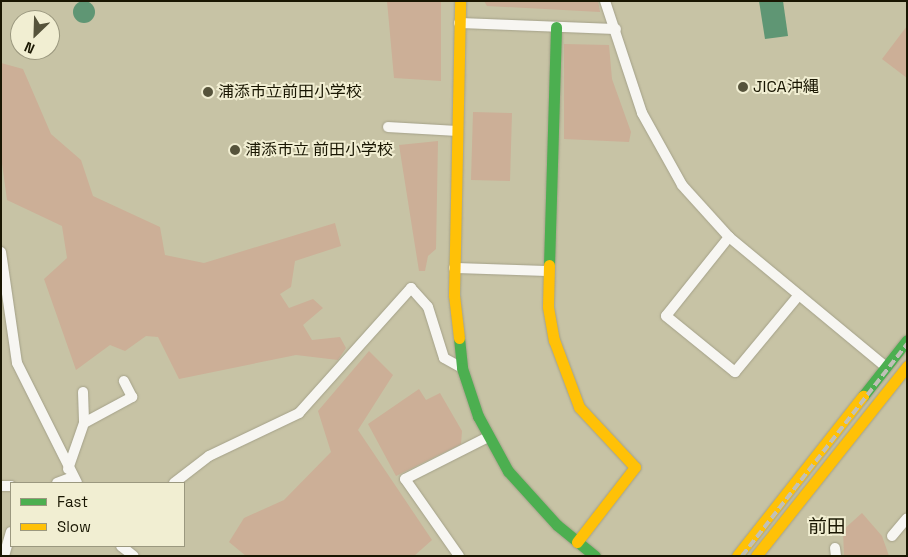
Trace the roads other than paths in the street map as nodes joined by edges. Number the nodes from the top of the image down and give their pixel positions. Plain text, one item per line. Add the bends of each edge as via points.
1 (460, 1) edge
2 (605, 1) edge
3 (459, 24) junction
4 (556, 27) junction
5 (616, 29) junction
6 (388, 127) dead end
7 (457, 131) junction
8 (729, 237) junction
9 (1, 252) edge
10 (454, 268) junction
11 (550, 271) junction
12 (799, 295) junction
13 (907, 340) edge
14 (886, 366) junction
15 (907, 366) edge
16 (462, 368) junction
17 (903, 380) edge
18 (124, 381) dead end
19 (83, 392) dead end
20 (84, 423) junction
21 (488, 437) junction
22 (73, 476) edge
23 (59, 482) edge
24 (175, 482) edge
25 (907, 518) edge
26 (10, 535) edge
27 (892, 536) dead end
28 (577, 542) junction
29 (123, 547) edge
30 (4, 556) edge
31 (134, 556) edge
32 (459, 556) edge
33 (595, 556) edge
34 (737, 556) edge
35 (756, 556) edge

1 - 3 street
2 - 5 street
3 - 4 street
3 - 7 street
4 - 5 street
4 - 11 street
5 - 8 street via 633,92 659,149 682,185
6 - 7 street
7 - 10 street
8 - 12 street
8 - 12 street via 666,316 736,372
9 - 22 street via 17,363
10 - 11 street
10 - 16 street
11 - 28 street via 548,307 563,375 578,407 635,468
12 - 14 street
13 - 14 street
14 - 34 street
15 - 17 street
16 - 21 street
16 - 24 street via 451,366 444,358 428,307 411,288 299,413 209,456
17 - 35 street
18 - 20 street via 132,397
19 - 20 street
20 - 22 street
21 - 28 street via 524,491
21 - 32 street via 405,479
22 - 23 street
25 - 27 street
26 - 30 street
28 - 33 street
29 - 31 street

